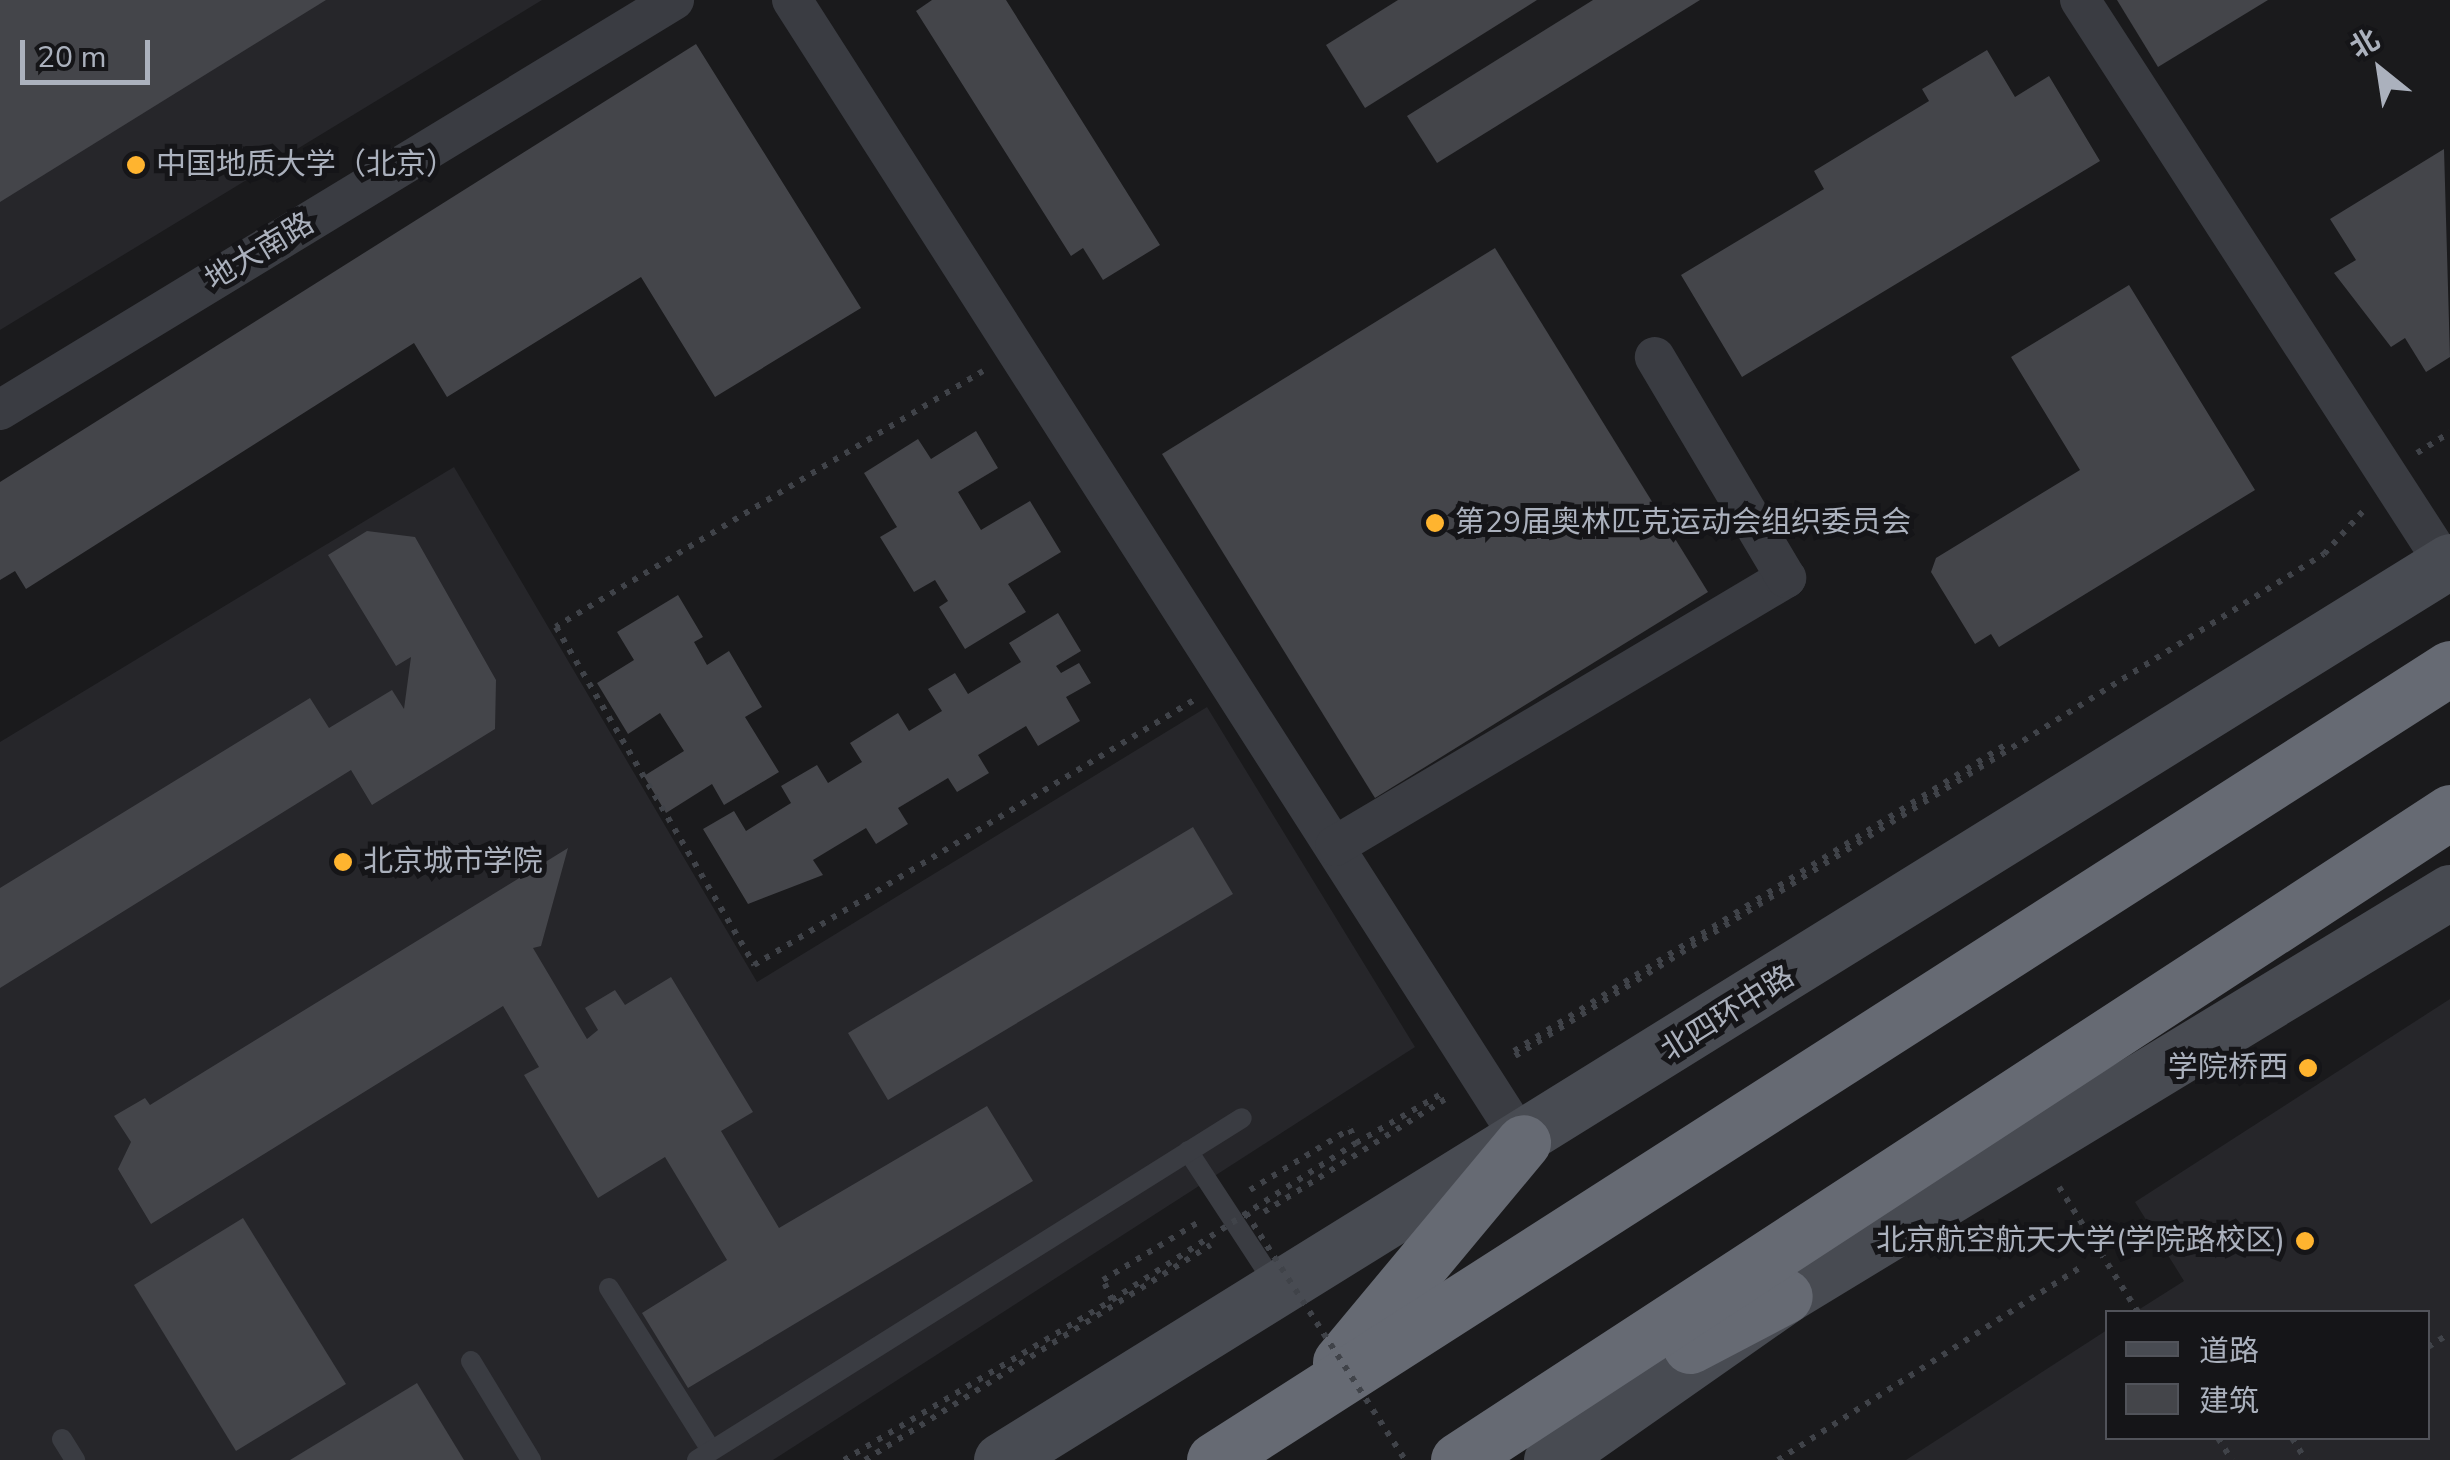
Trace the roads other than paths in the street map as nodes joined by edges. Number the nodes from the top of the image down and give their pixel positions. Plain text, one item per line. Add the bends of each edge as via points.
1 (674, 0) edge
2 (792, 0) edge
3 (2080, 0) edge
4 (1655, 357) dead end
5 (0, 410) edge
6 (2444, 541) edge
7 (2450, 668) edge
8 (2450, 812) edge
9 (1335, 846) junction
10 (2450, 892) edge
11 (1242, 1118) dead end
12 (1523, 1142) junction
13 (1188, 1151) junction
14 (608, 1288) dead end
15 (1280, 1291) junction
16 (1785, 1296) junction
17 (471, 1360) dead end
18 (1305, 1404) junction
19 (62, 1438) dead end
20 (704, 1455) edge
21 (75, 1460) edge
22 (531, 1460) edge
23 (1002, 1460) edge
24 (1214, 1460) edge
25 (1458, 1460) edge
26 (1475, 1460) edge
27 (1551, 1460) edge

1 - 5 street, 地大南路
2 - 9 street
3 - 6 street via 2393,479
4 - 9 street via 1786,578
6 - 12 street, 北四环中路 via 2394,596
7 - 18 highway
8 - 25 highway
9 - 12 street
10 - 16 street via 2036,1151
11 - 13 lane
12 - 15 street, 北四环中路
12 - 18 highway
13 - 15 lane via 1242,1221
13 - 20 lane
14 - 20 lane
15 - 23 street, 北四环中路
16 - 26 highway
16 - 27 street
17 - 22 lane
18 - 24 highway
19 - 21 lane

